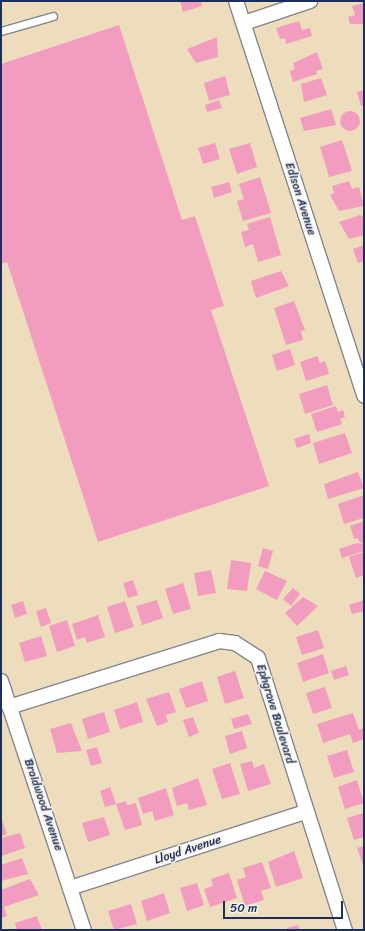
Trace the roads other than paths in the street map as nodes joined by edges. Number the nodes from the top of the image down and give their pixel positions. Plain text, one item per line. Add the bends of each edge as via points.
1 (236, 1) edge
2 (310, 1) edge
3 (53, 16) dead end
4 (244, 23) junction
5 (1, 31) edge
6 (364, 396) edge
7 (1, 681) edge
8 (9, 707) junction
9 (305, 812) junction
10 (70, 888) junction
11 (84, 930) edge
12 (345, 930) edge

1 - 4 street, Edison Avenue
2 - 4 street
3 - 5 lane
4 - 6 street, Edison Avenue
7 - 8 street, Braidwood Avenue
8 - 9 street, Ephgrave Boulevard via 219,641 235,643 258,658
8 - 10 street, Braidwood Avenue
9 - 10 street, Lloyd Avenue
9 - 12 street, Ephgrave Boulevard
10 - 11 street, Braidwood Avenue

